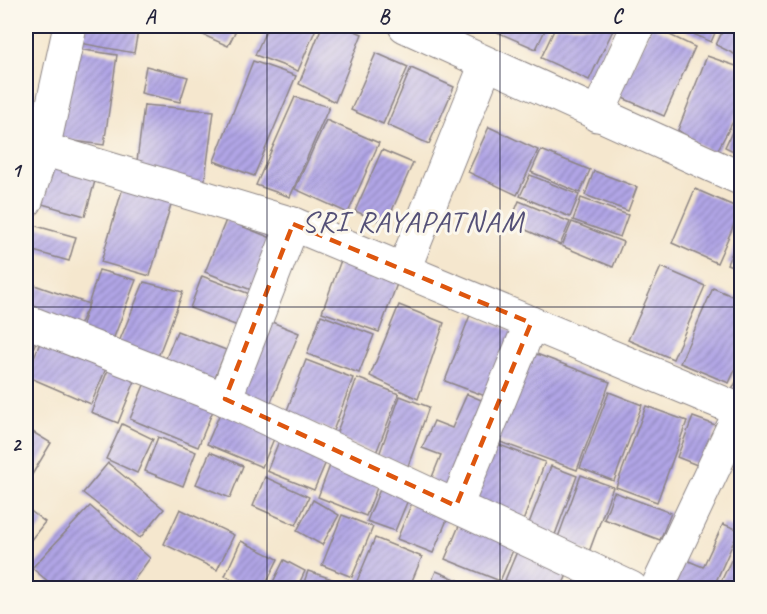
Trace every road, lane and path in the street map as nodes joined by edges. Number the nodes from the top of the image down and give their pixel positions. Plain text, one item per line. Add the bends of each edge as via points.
1 (70, 26) edge
2 (405, 26) edge
3 (638, 26) edge
4 (486, 64) junction
5 (597, 115) junction
6 (34, 148) edge
7 (741, 179) edge
8 (26, 201) edge
9 (293, 224) junction
10 (404, 269) junction
11 (26, 321) edge
12 (531, 323) junction
13 (225, 399) junction
14 (741, 411) edge
15 (456, 506) junction
16 (632, 588) edge
17 (657, 588) edge

1 - 6 street
2 - 4 street
3 - 5 street
4 - 5 street
4 - 10 street
5 - 7 street
6 - 8 street
6 - 9 street
9 - 10 street
9 - 13 street
10 - 12 street
11 - 13 street
12 - 14 street
12 - 15 street
13 - 15 street
14 - 17 street
15 - 16 street

